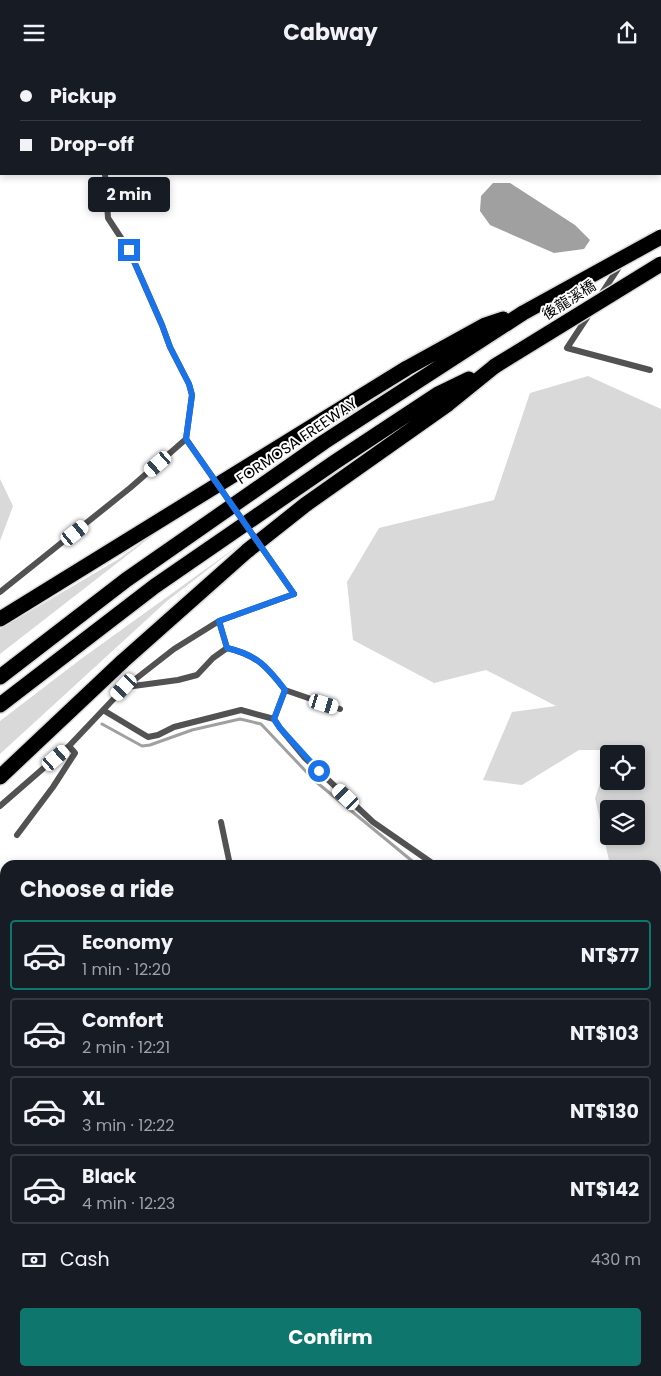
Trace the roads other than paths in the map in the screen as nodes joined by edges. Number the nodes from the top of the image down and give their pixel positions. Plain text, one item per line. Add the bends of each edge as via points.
1 (104, 175) edge
2 (661, 237) edge
3 (661, 243) edge
4 (661, 264) edge
5 (452, 352) junction
6 (495, 366) junction
7 (650, 370) dead end
8 (186, 439) junction
9 (0, 592) edge
10 (0, 619) edge
11 (219, 621) junction
12 (227, 648) junction
13 (0, 677) edge
14 (124, 687) junction
15 (285, 690) junction
16 (0, 705) edge
17 (340, 709) dead end
18 (103, 710) junction
19 (274, 719) junction
20 (69, 746) junction
21 (0, 777) edge
22 (0, 806) edge
23 (221, 822) dead end
24 (17, 835) dead end
25 (229, 860) edge
26 (428, 860) edge

1 - 8 lane via 108,218 129,250 189,384 192,395
2 - 5 highway, 後龍溪橋, bridge via 523,313 485,325
3 - 7 lane via 630,250 567,348
4 - 6 highway, 後龍溪橋, bridge
5 - 10 highway via 399,373
5 - 13 highway, FORMOSA FREEWAY via 126,580
6 - 16 highway via 438,394 319,473 155,586
6 - 21 highway via 247,551 123,661
8 - 9 lane
8 - 11 lane, bridge via 294,594
11 - 12 lane
11 - 14 lane via 174,649
12 - 14 lane via 197,675
12 - 15 lane via 243,652 268,668
14 - 18 lane
15 - 17 lane
15 - 19 lane
18 - 19 lane via 148,737 241,710
18 - 20 lane
19 - 26 lane via 305,758 373,822
20 - 22 lane
20 - 24 lane via 75,753
23 - 25 lane

